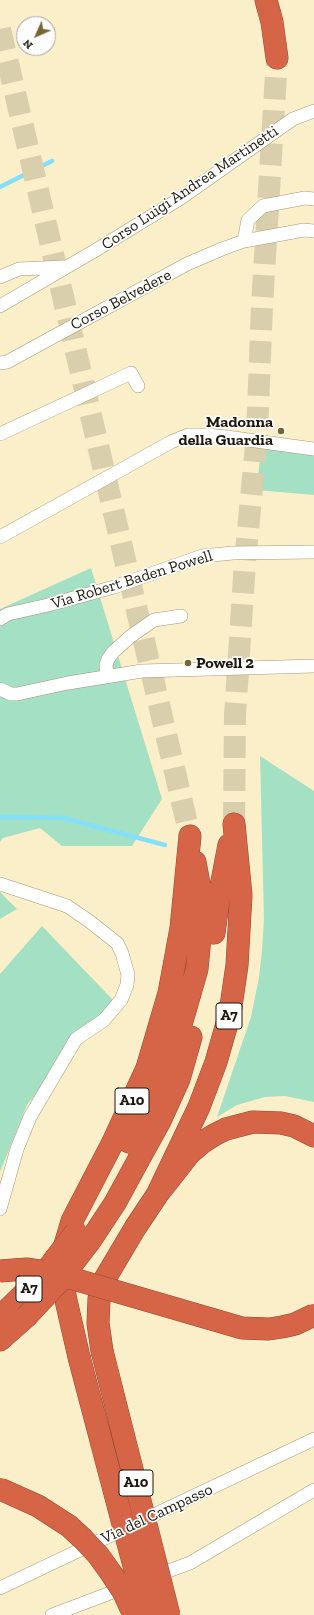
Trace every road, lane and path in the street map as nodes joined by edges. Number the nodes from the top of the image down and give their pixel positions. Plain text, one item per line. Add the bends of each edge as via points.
1 (266, 0) edge
2 (277, 58) tunnel mouth
3 (314, 111) edge
4 (314, 199) edge
5 (314, 230) edge
6 (244, 241) junction
7 (68, 267) junction
8 (0, 277) edge
9 (0, 306) edge
10 (0, 363) edge
11 (138, 386) dead end
12 (0, 434) edge
13 (314, 449) edge
14 (0, 537) edge
15 (314, 552) edge
16 (180, 616) dead end
17 (0, 619) edge
18 (314, 666) edge
19 (107, 676) junction
20 (0, 689) edge
21 (190, 836) joint
22 (0, 884) edge
23 (314, 1136) edge
24 (157, 1195) junction
25 (0, 1209) edge
26 (0, 1271) edge
27 (314, 1315) edge
28 (0, 1317) edge
29 (0, 1340) edge
30 (314, 1439) edge
31 (0, 1490) edge
32 (314, 1490) edge
33 (0, 1588) edge
34 (52, 1615) edge
35 (134, 1615) edge
36 (147, 1615) edge
37 (169, 1615) edge

1 - 2 highway
3 - 7 street, Corso Luigi Andrea Martinetti via 292,119 181,198
4 - 6 street via 306,198 263,206 248,220
5 - 6 street, Corso Belvedere
6 - 10 street, Corso Belvedere via 187,264 7,362
7 - 8 street, Corso Luigi Andrea Martinetti via 18,269
7 - 9 street, Corso Luigi Andrea Martinetti
11 - 12 street via 131,373
13 - 14 street via 206,434 188,435
15 - 17 street, Via Robert Baden Powell via 202,556 114,587 48,606 8,614
16 - 19 street via 154,620 131,636 108,659
18 - 19 street via 142,671
19 - 20 street via 17,694
21 - 28 highway, A7, bridge via 202,905 197,969 164,1071 133,1135 76,1232 45,1273
21 - 36 highway, A10, bridge via 181,928 169,993 148,1068 72,1221 62,1255 65,1296 79,1357
22 - 25 street via 67,906 89,921 117,943 128,975 121,1000 104,1020 76,1039 30,1117 17,1149
23 - 24 highway via 294,1126 267,1122 240,1124 214,1134 202,1142 190,1153
24 - 29 highway, A7, bridge via 199,1107 216,1062 230,1013 237,966 241,895 234,824 219,896 210,969 178,1079 160,1121 115,1203 90,1241 26,1317
24 - 37 highway, A10, bridge via 103,1282 98,1323 102,1352
26 - 27 highway, A7, bridge via 26,1269 53,1273 242,1328 282,1327
30 - 33 street, Via del Campasso
31 - 35 highway, bridge via 38,1506 83,1539 111,1573
32 - 34 street via 190,1563

